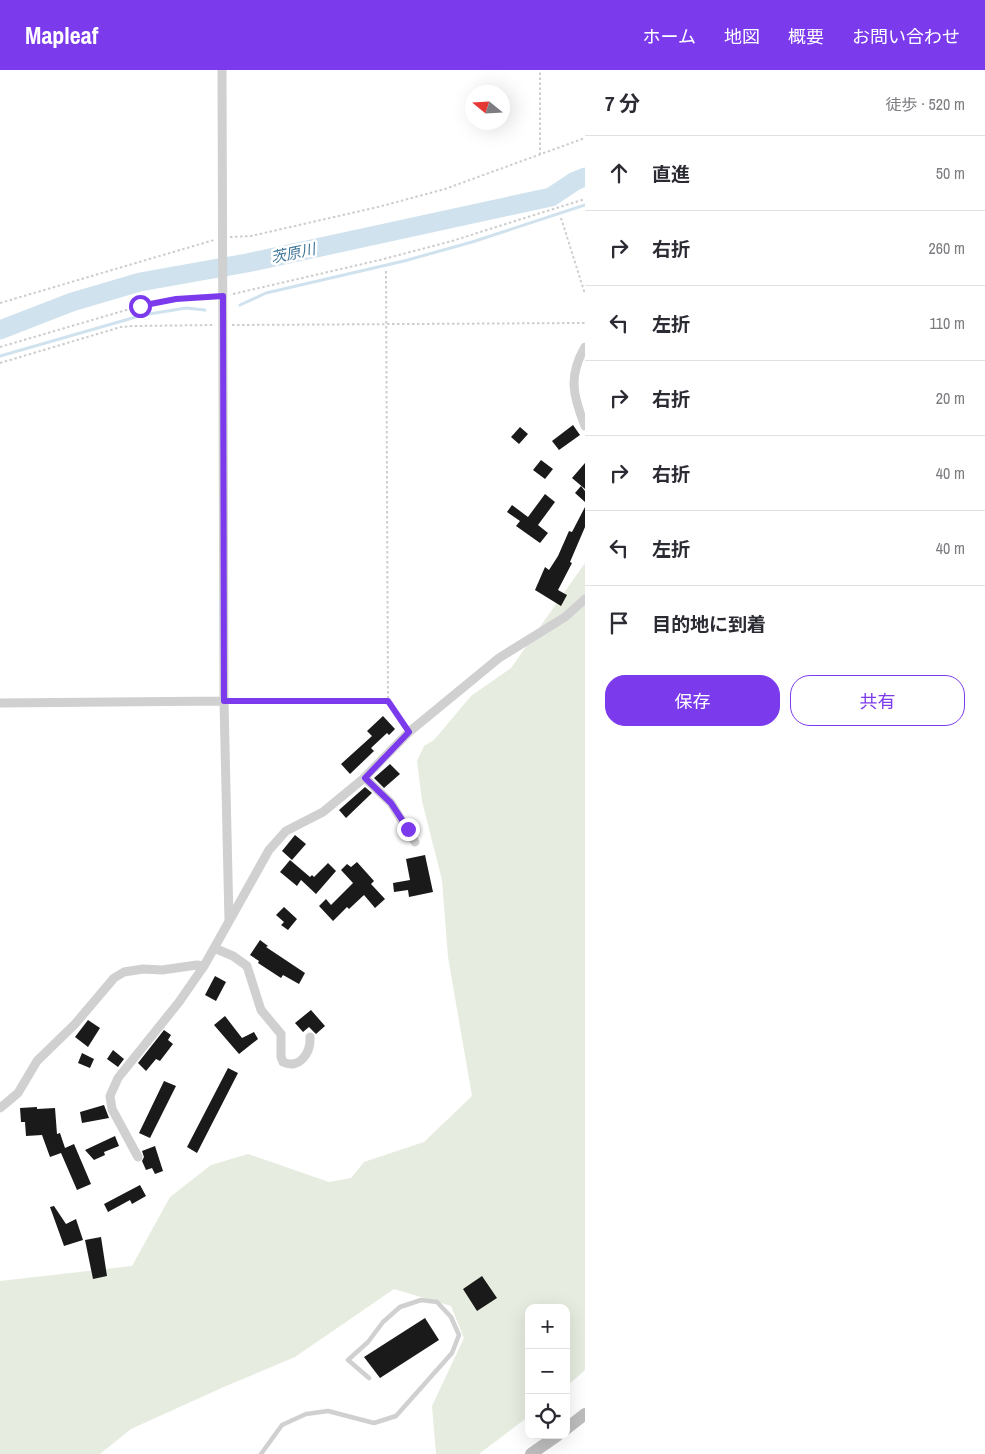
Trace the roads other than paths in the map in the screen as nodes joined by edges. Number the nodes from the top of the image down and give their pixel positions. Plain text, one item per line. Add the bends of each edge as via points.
1 (222, 70) edge
2 (585, 347) edge
3 (585, 426) edge
4 (585, 599) edge
5 (224, 701) junction
6 (0, 703) edge
7 (365, 778) junction
8 (415, 842) dead end
9 (230, 921) junction
10 (214, 948) junction
11 (204, 966) junction
12 (310, 1036) dead end
13 (0, 1108) edge
14 (138, 1157) dead end
15 (368, 1378) dead end
16 (585, 1414) edge
17 (570, 1426) edge
18 (552, 1439) edge
19 (261, 1454) edge
20 (531, 1454) edge

1 - 5 street
2 - 3 street via 574,370 573,382
4 - 7 street via 565,617 499,658 409,732
5 - 6 street
5 - 9 street
7 - 8 street via 391,803
7 - 9 street via 323,812 279,837
9 - 10 street
10 - 11 street
10 - 12 street via 239,959 249,970 261,1010 281,1034 282,1062 301,1061 310,1046
11 - 13 street via 142,969 124,972 114,978 75,1024 36,1061 18,1094
11 - 14 street via 118,1078 110,1096 112,1109
15 - 19 lane via 348,1360 400,1307 421,1300 437,1302 451,1317 459,1335 452,1353 396,1416 374,1423 328,1411 306,1414 282,1425
16 - 17 street
18 - 20 street

